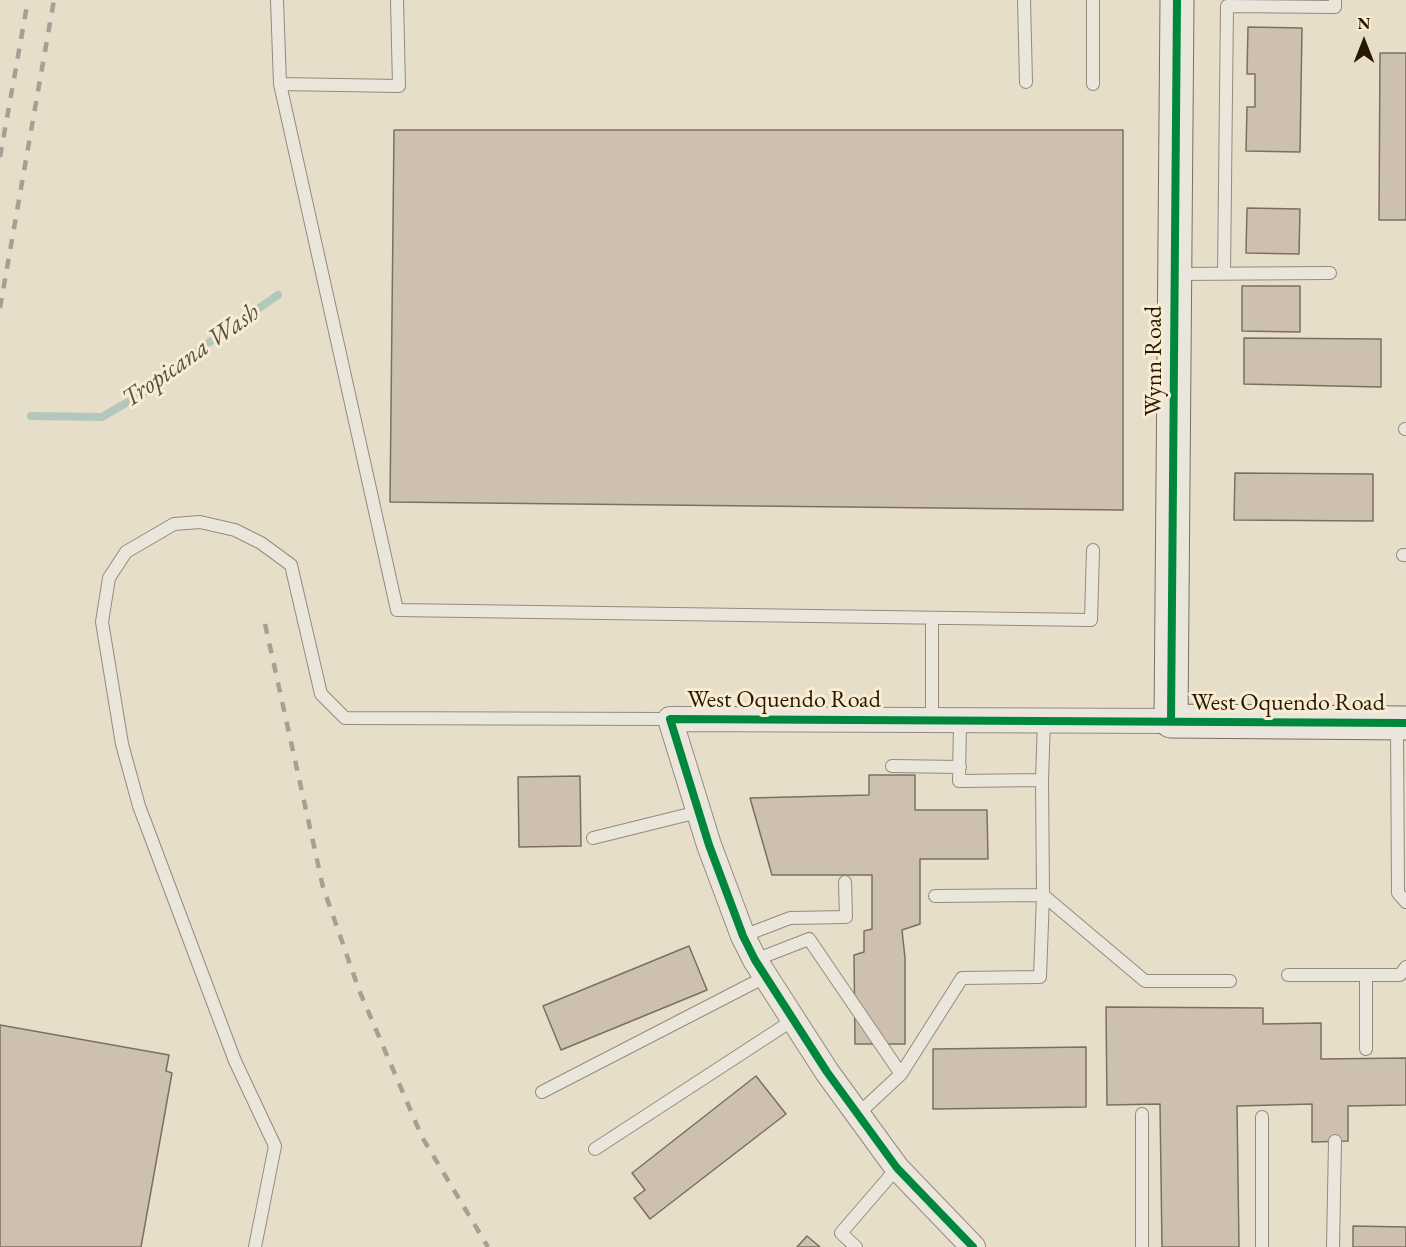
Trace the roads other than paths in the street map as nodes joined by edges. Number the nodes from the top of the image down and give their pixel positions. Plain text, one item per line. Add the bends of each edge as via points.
1 (277, 0) edge
2 (397, 0) edge
3 (1024, 0) edge
4 (1093, 0) edge
5 (1177, 0) edge
6 (1335, 0) edge
7 (1026, 82) dead end
8 (280, 84) junction
9 (1093, 84) dead end
10 (1330, 273) dead end
11 (1174, 274) junction
12 (1224, 274) junction
13 (1093, 550) dead end
14 (932, 618) junction
15 (670, 719) junction
16 (932, 721) junction
17 (960, 721) junction
18 (1044, 721) junction
19 (1171, 722) junction
20 (1402, 723) edge
21 (892, 766) dead end
22 (960, 767) junction
23 (1042, 780) junction
24 (698, 812) junction
25 (593, 838) dead end
26 (845, 882) dead end
27 (1043, 895) junction
28 (935, 896) dead end
29 (1406, 902) edge
30 (743, 936) junction
31 (760, 968) junction
32 (1404, 972) edge
33 (1288, 975) dead end
34 (1366, 975) junction
35 (1230, 981) dead end
36 (794, 1020) junction
37 (1365, 1049) dead end
38 (901, 1074) junction
39 (542, 1092) dead end
40 (858, 1114) junction
41 (1142, 1114) dead end
42 (1262, 1117) dead end
43 (1335, 1141) dead end
44 (595, 1149) dead end
45 (897, 1168) junction
46 (255, 1247) edge
47 (856, 1247) edge
48 (973, 1247) edge
49 (1142, 1247) edge
50 (1262, 1247) edge
51 (1333, 1247) edge

1 - 8 lane
2 - 8 lane via 399,86
3 - 7 lane
4 - 9 lane
5 - 11 street, Wynn Road
6 - 12 lane via 1335,7 1227,6
8 - 14 lane via 397,610
10 - 12 lane
11 - 12 lane
11 - 19 street, Wynn Road
13 - 14 lane via 1091,620
14 - 16 lane
15 - 16 street, West Oquendo Road
15 - 24 street, West Oquendo Road
15 - 46 lane via 345,718 321,694 291,565 235,530 200,522 174,524 126,552 109,578 102,622 122,744 139,806 235,1061 275,1146
16 - 17 street, West Oquendo Road
17 - 18 street, West Oquendo Road
17 - 22 lane
18 - 19 street, West Oquendo Road
18 - 23 lane
19 - 20 street, West Oquendo Road
20 - 29 lane via 1398,893
21 - 22 lane
22 - 23 lane via 959,781
23 - 27 lane
24 - 25 lane
24 - 30 street, West Oquendo Road
26 - 30 lane via 846,917 790,918
27 - 28 lane
27 - 35 lane via 1145,981
27 - 38 lane via 1040,977 962,978
30 - 31 street, West Oquendo Road
31 - 36 street, West Oquendo Road
31 - 38 lane via 809,939
31 - 39 lane
32 - 34 lane
33 - 34 lane
34 - 37 lane
36 - 40 street, West Oquendo Road
36 - 44 lane
38 - 40 lane
40 - 45 street, West Oquendo Road
41 - 49 lane
42 - 50 lane
43 - 51 lane
45 - 47 lane via 841,1233
45 - 48 street, West Oquendo Road

